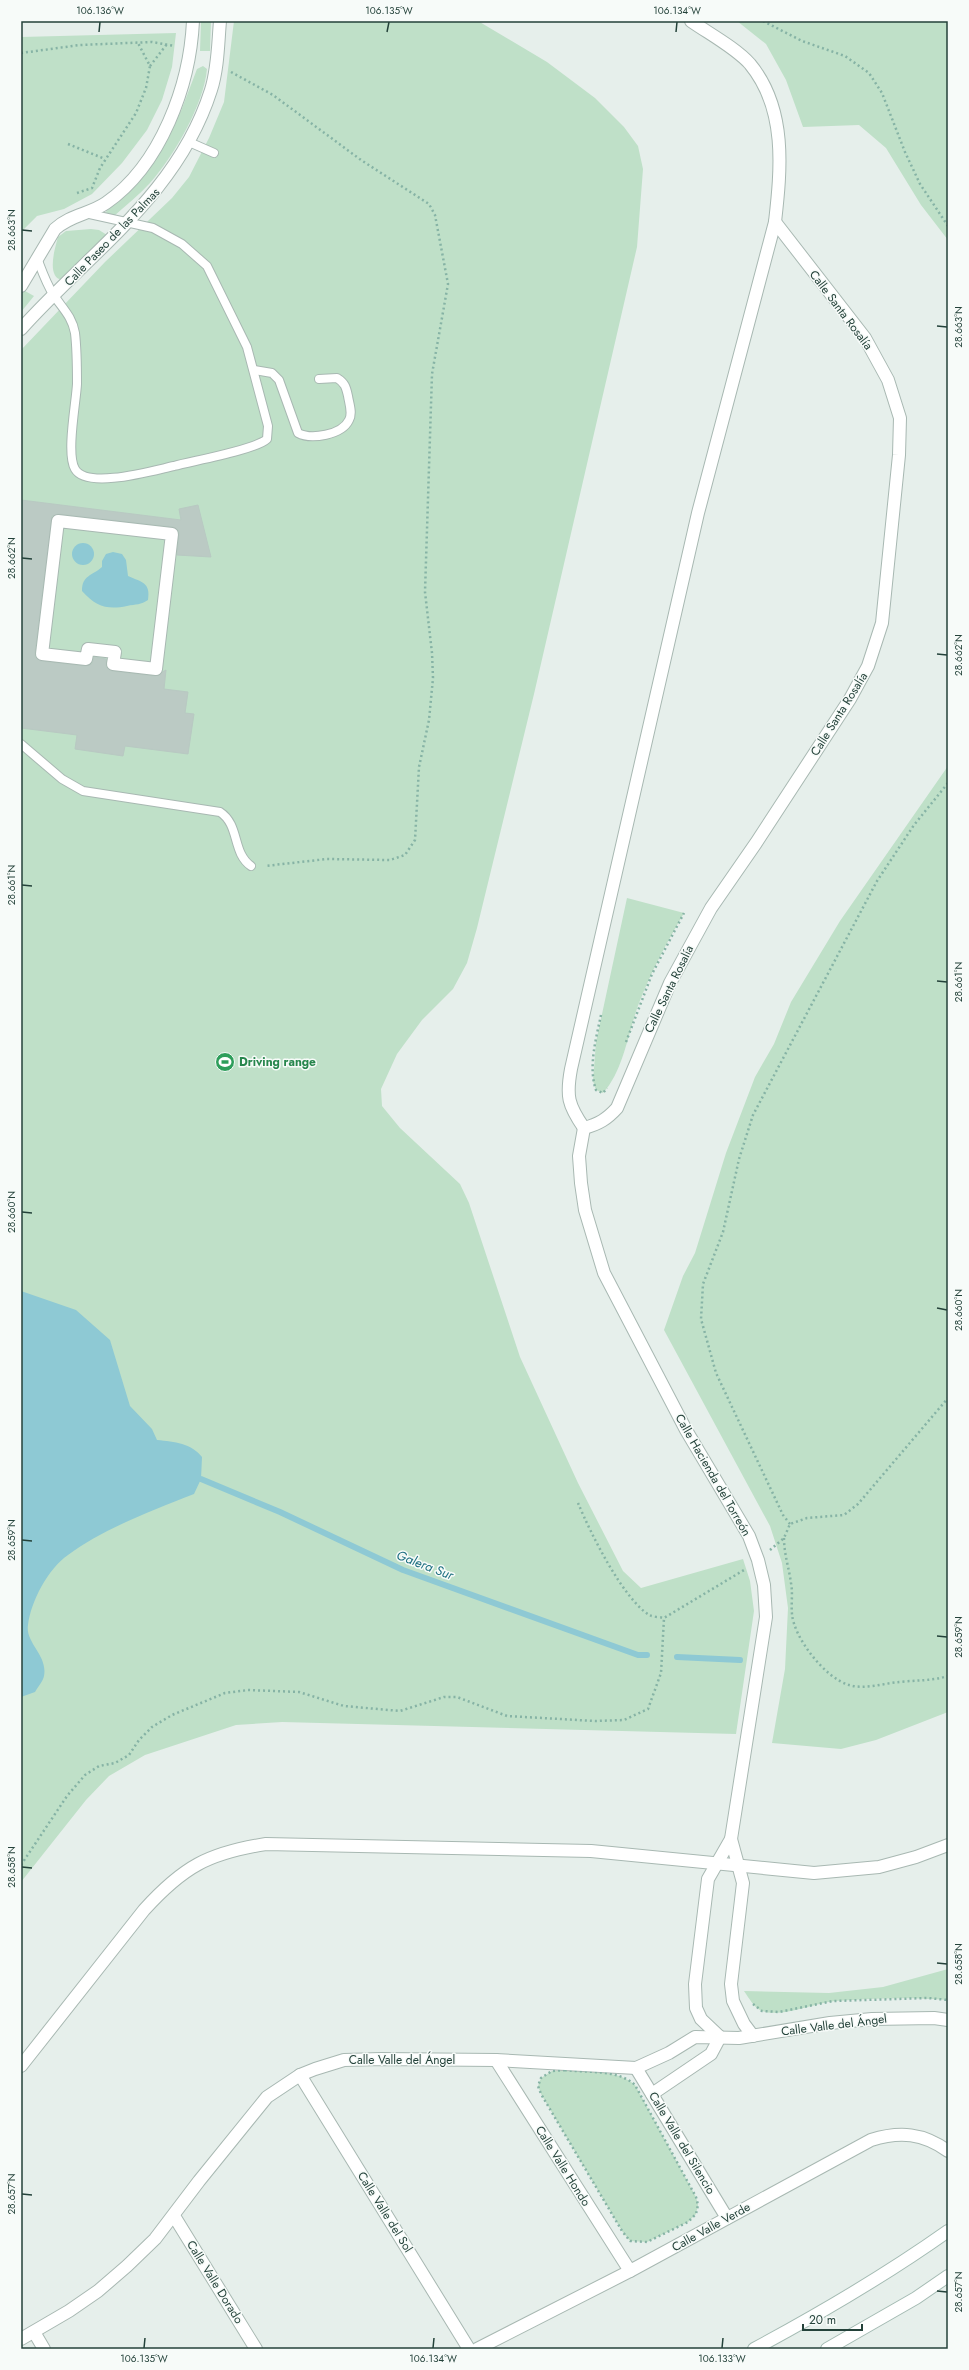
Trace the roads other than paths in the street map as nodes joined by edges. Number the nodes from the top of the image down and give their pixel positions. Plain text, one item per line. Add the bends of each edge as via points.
1 (193, 21) edge
2 (220, 21) edge
3 (691, 21) edge
4 (189, 142) junction
5 (214, 153) dead end
6 (84, 213) junction
7 (127, 222) junction
8 (775, 222) junction
9 (37, 258) junction
10 (21, 286) edge
11 (54, 296) junction
12 (21, 329) edge
13 (254, 370) junction
14 (319, 379) dead end
15 (172, 534) joint
16 (21, 744) edge
17 (251, 866) dead end
18 (584, 1128) junction
19 (730, 1839) junction
20 (948, 1844) edge
21 (719, 1863) junction
22 (738, 1865) junction
23 (948, 2020) edge
24 (753, 2036) junction
25 (720, 2037) junction
26 (496, 2060) junction
27 (21, 2066) edge
28 (636, 2068) junction
29 (300, 2075) junction
30 (652, 2094) junction
31 (948, 2151) edge
32 (174, 2216) junction
33 (727, 2218) junction
34 (948, 2231) edge
35 (630, 2272) junction
36 (948, 2276) edge
37 (34, 2332) junction
38 (21, 2339) edge
39 (44, 2349) edge
40 (256, 2349) edge
41 (469, 2349) edge
42 (477, 2349) edge
43 (754, 2349) edge
44 (827, 2349) edge

1 - 6 street via 191,52 180,98 157,144 137,172 115,196
2 - 4 street, Calle Paseo de las Palmas via 211,89
3 - 8 street via 750,64 772,102 779,140 779,183
4 - 5 lane
4 - 7 street, Calle Paseo de las Palmas via 163,183
6 - 7 lane
6 - 9 street via 63,221
7 - 11 street, Calle Paseo de las Palmas
7 - 13 lane via 153,228 196,254 216,281 247,347
8 - 18 street via 698,513 571,1069 568,1100
8 - 18 street, Calle Santa Rosalía via 865,338 888,380 900,418 899,455 882,623 868,666 850,699 711,908 670,983 617,1108 608,1118
9 - 10 street
9 - 11 lane
11 - 12 street, Calle Paseo de las Palmas
11 - 13 lane via 67,310 75,332 77,384 71,446 75,469 79,473 96,478 122,478 264,442 268,432
13 - 14 lane via 272,373 279,380 298,433 304,436 320,436 338,430 346,426 350,420 345,385 337,378
15 - 15 street via 58,521 42,654 86,659 88,649 115,652 113,664 156,669
16 - 17 lane via 62,780 83,790 220,812 231,822 242,856
18 - 19 street, Calle Hacienda del Torreón via 579,1156 581,1183 585,1210 604,1274 686,1430 749,1536 764,1585 766,1617
19 - 21 street, Calle Hacienda del Torreón
19 - 22 street, Calle Hacienda del Torreón
20 - 22 street via 894,1863 848,1871 814,1873
21 - 22 street
21 - 25 street, Calle Hacienda del Torreón via 708,1879 695,1984 696,2008 701,2019
21 - 27 street via 591,1851 266,1844 235,1849 204,1859 183,1872 162,1890
22 - 24 street, Calle Hacienda del Torreón via 743,1883 731,1984 733,2001
23 - 24 street, Calle Valle del Ángel via 872,2019
24 - 25 street, Calle Valle del Ángel
25 - 28 street, Calle Valle del Ángel via 695,2037 669,2053
25 - 30 street via 711,2054
26 - 28 street, Calle Valle del Ángel
26 - 29 street, Calle Valle del Ángel via 344,2060
26 - 35 street, Calle Valle Hondo
28 - 30 street, Calle Valle del Silencio
29 - 32 street, Calle Valle del Ángel via 267,2097
29 - 41 street, Calle Valle del Sol
30 - 33 street, Calle Valle del Silencio
31 - 33 street, Calle Valle Verde via 924,2137 908,2133 888,2134 871,2140
32 - 37 street, Calle Valle del Ángel via 156,2239 98,2291
32 - 40 street, Calle Valle Dorado
33 - 35 street, Calle Valle Verde
34 - 43 street via 901,2264
35 - 42 street, Calle Valle Verde
36 - 44 street via 916,2298
37 - 38 street, Calle Valle del Ángel
37 - 39 street

